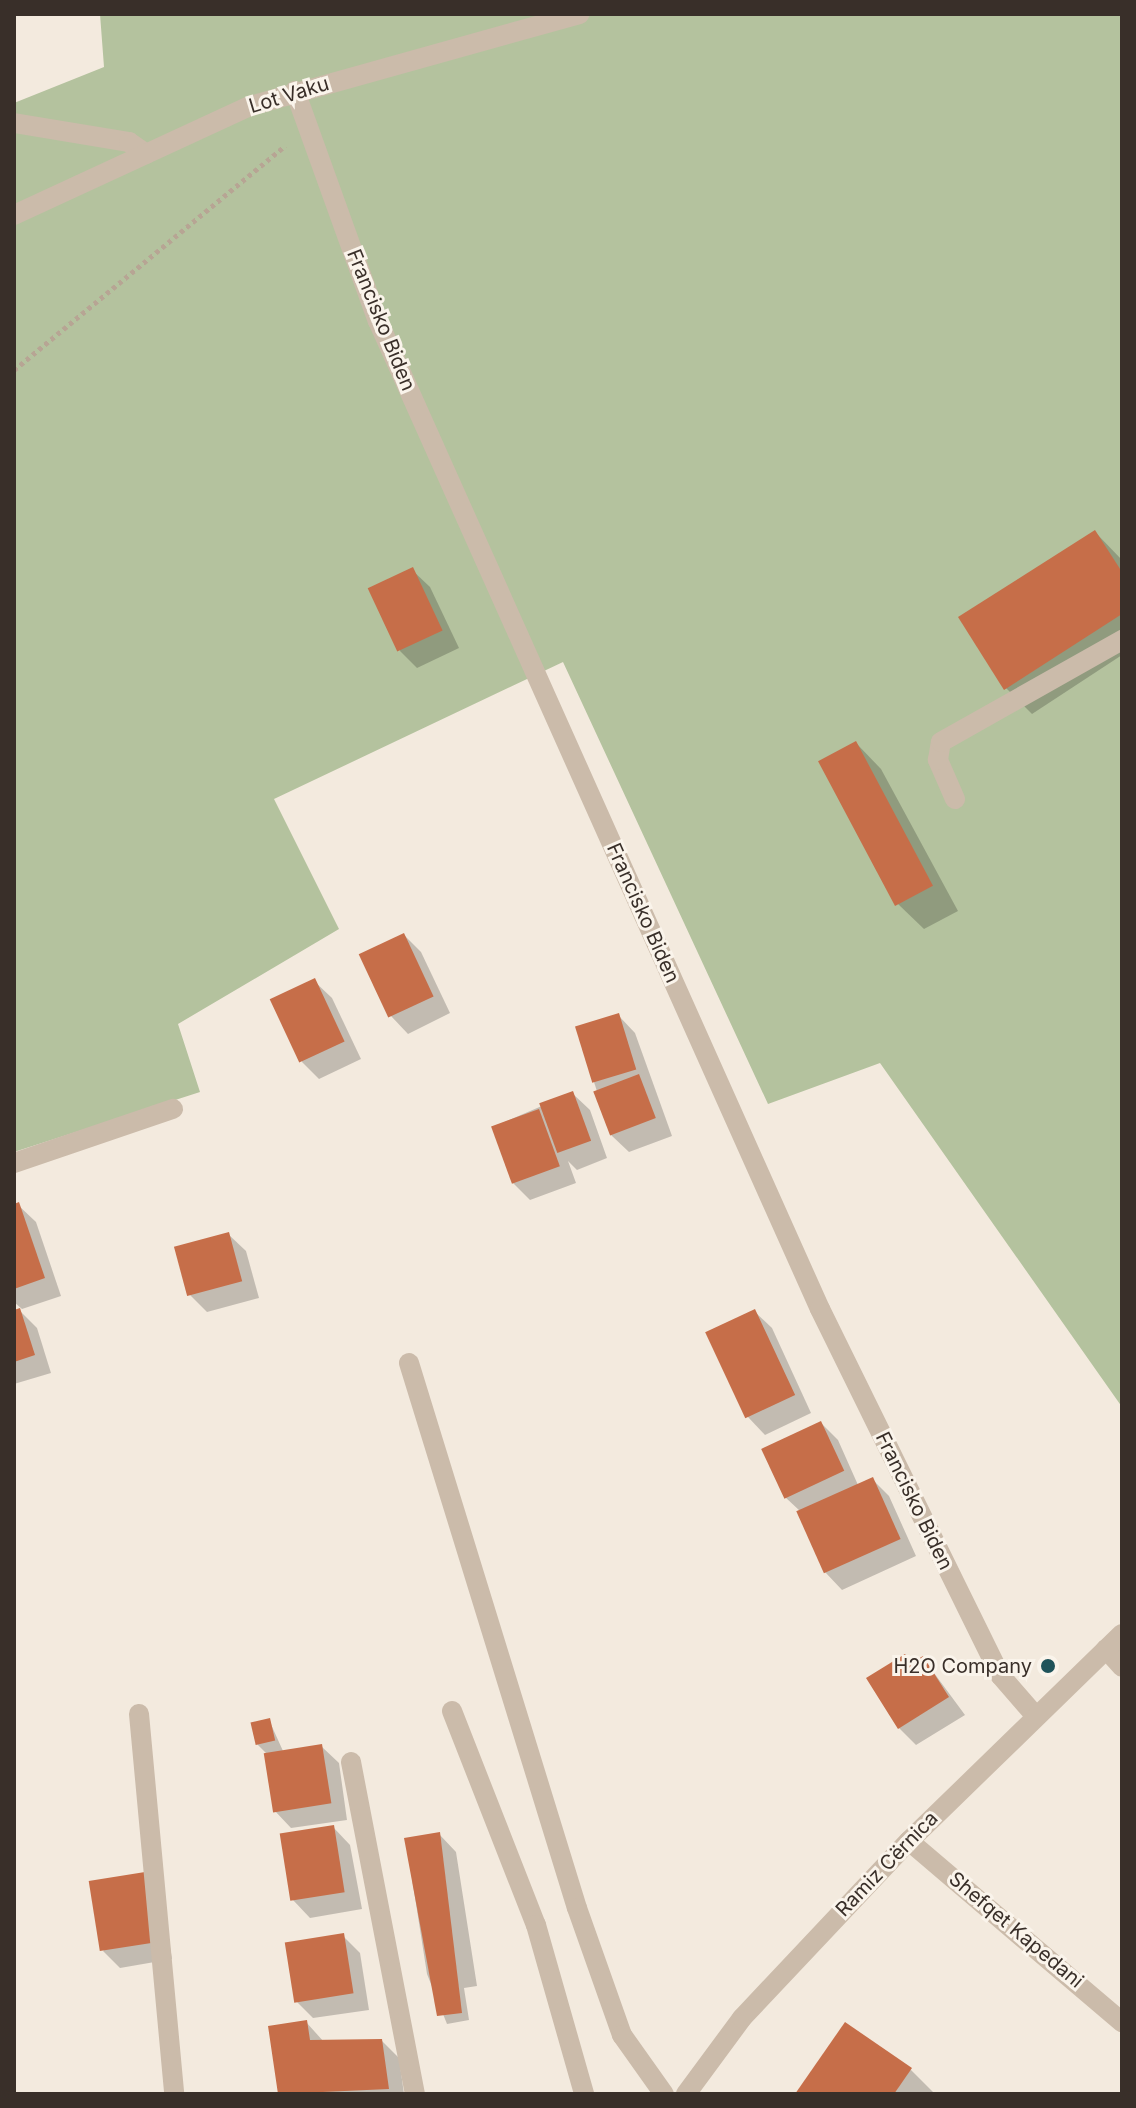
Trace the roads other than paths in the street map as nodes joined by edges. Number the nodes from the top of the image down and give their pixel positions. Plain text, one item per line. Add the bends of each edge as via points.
1 (579, 14) edge
2 (295, 91) junction
3 (14, 123) edge
4 (146, 154) junction
5 (14, 215) edge
6 (1122, 640) edge
7 (955, 799) dead end
8 (173, 1109) dead end
9 (14, 1163) edge
10 (409, 1363) dead end
11 (1122, 1634) edge
12 (1106, 1649) junction
13 (1122, 1667) edge
14 (452, 1711) dead end
15 (1033, 1713) junction
16 (139, 1714) dead end
17 (351, 1762) dead end
18 (909, 1841) junction
19 (1122, 2022) edge
20 (174, 2094) edge
21 (415, 2094) edge
22 (584, 2094) edge
23 (664, 2094) edge
24 (686, 2094) edge

1 - 2 street, Lot Vaku
2 - 4 street, Lot Vaku
2 - 15 street, Francisko Biden via 378,321 820,1309 1000,1675
3 - 4 street via 129,142
4 - 5 street, Lot Vaku
6 - 7 street via 941,742 938,760
8 - 9 street
10 - 23 street via 577,1908 622,2035
11 - 12 street, Ramiz Cërnica
12 - 13 street
12 - 15 street, Ramiz Cërnica
14 - 22 street via 536,1925
15 - 18 street, Ramiz Cërnica
16 - 20 street
17 - 21 street
18 - 19 street, Shefqet Kapedani
18 - 24 street, Ramiz Cërnica via 742,2018

